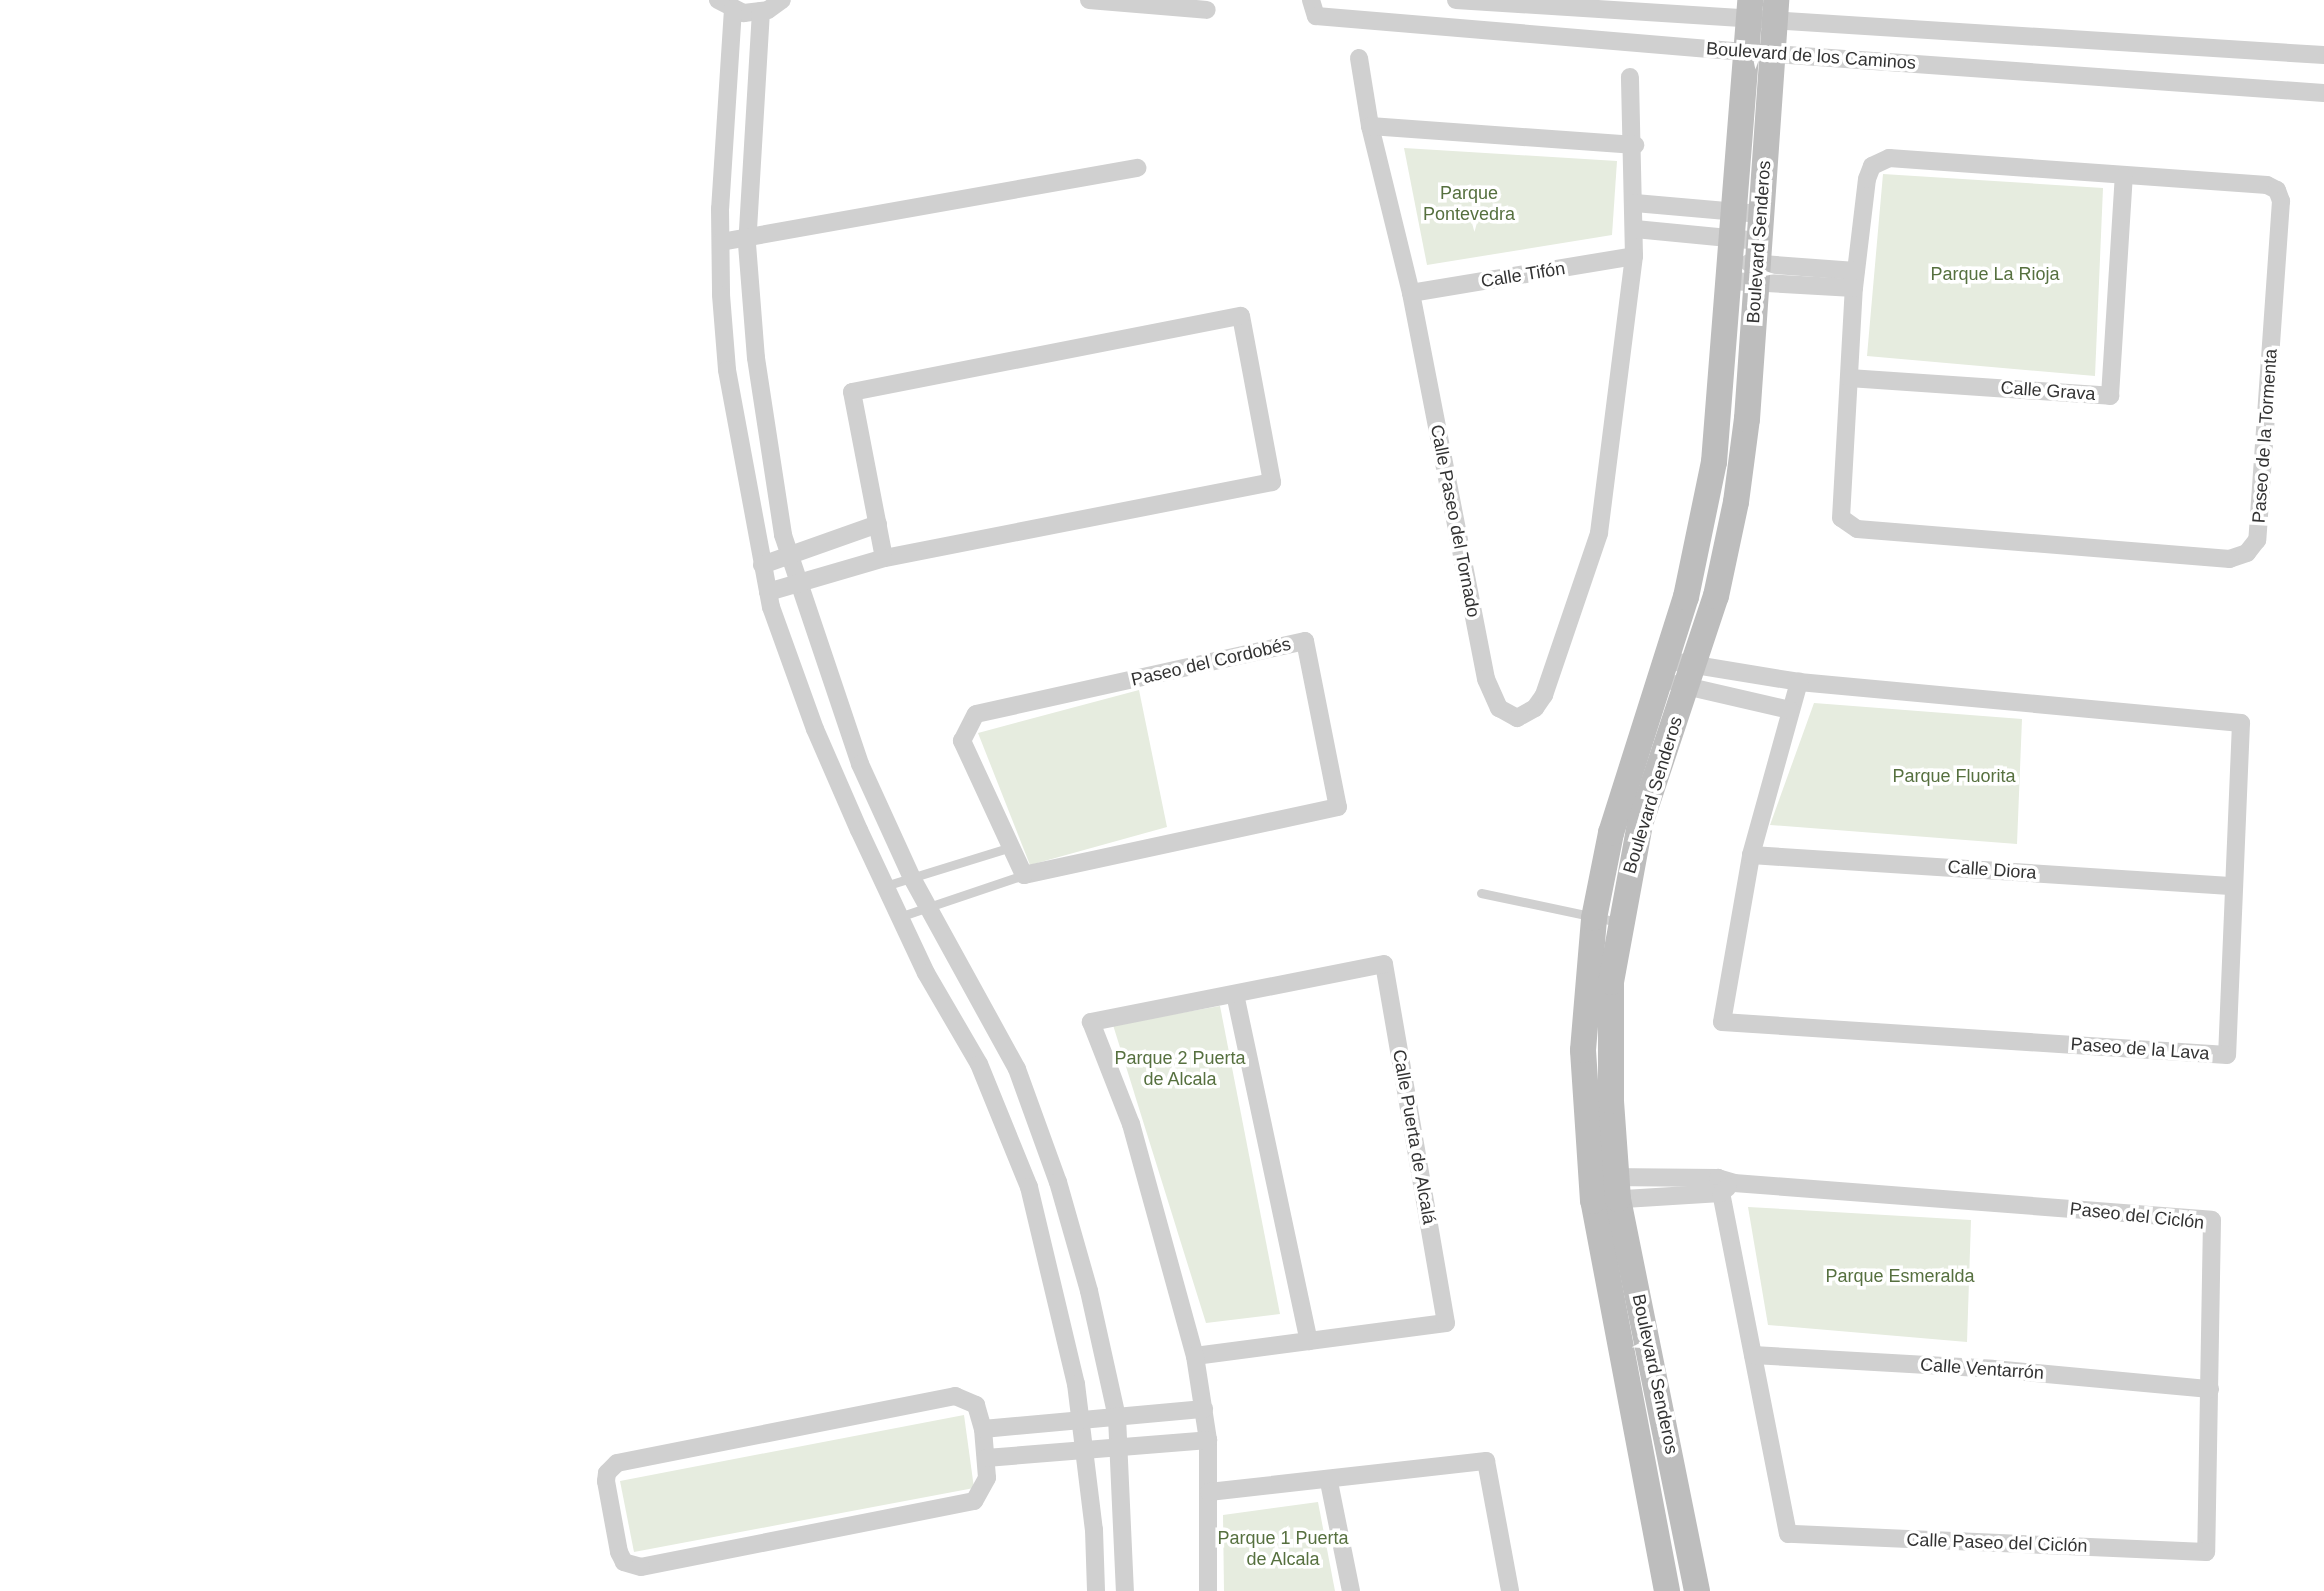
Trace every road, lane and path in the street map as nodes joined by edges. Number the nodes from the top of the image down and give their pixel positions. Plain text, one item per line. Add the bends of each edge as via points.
1 (782, 0) edge
2 (1089, 0) edge
3 (1311, 0) edge
4 (1456, 0) edge
5 (726, 4) edge
6 (1207, 10) dead end
7 (761, 11) junction
8 (1762, 11) edge
9 (1759, 53) junction
10 (2324, 55) edge
11 (1359, 58) dead end
12 (1630, 77) dead end
13 (2324, 93) edge
14 (1370, 127) junction
15 (1635, 145) junction
16 (1137, 168) dead end
17 (2124, 176) junction
18 (1635, 203) junction
19 (1748, 213) junction
20 (1634, 229) junction
21 (747, 238) junction
22 (721, 242) junction
23 (1634, 256) junction
24 (1745, 262) junction
25 (1855, 279) junction
26 (1411, 293) junction
27 (1849, 378) junction
28 (878, 524) junction
29 (789, 556) junction
30 (884, 558) junction
31 (762, 565) junction
32 (796, 584) junction
33 (768, 592) junction
34 (1662, 669) junction
35 (1691, 676) junction
36 (1799, 682) junction
37 (1790, 710) junction
38 (1011, 846) junction
39 (1751, 855) junction
40 (1024, 875) junction
41 (912, 878) junction
42 (885, 886) junction
43 (2234, 886) junction
44 (1481, 893) dead end
45 (928, 906) junction
46 (899, 917) junction
47 (1607, 920) junction
48 (1235, 994) junction
49 (1584, 1122) junction
50 (1611, 1122) junction
51 (1724, 1185) junction
52 (1604, 1189) junction
53 (1309, 1341) junction
54 (1753, 1355) junction
55 (1195, 1356) junction
56 (2210, 1389) junction
57 (1204, 1409) junction
58 (1117, 1417) junction
59 (1080, 1420) junction
60 (983, 1429) junction
61 (1208, 1440) junction
62 (1120, 1447) junction
63 (1084, 1450) junction
64 (986, 1458) junction
65 (1329, 1482) junction
66 (1209, 1492) junction
67 (2206, 1552) joint
68 (1096, 1591) edge
69 (1125, 1591) edge
70 (1208, 1591) edge
71 (1351, 1591) edge
72 (1510, 1591) edge
73 (1667, 1591) edge
74 (1697, 1591) edge

1 - 7 street
2 - 6 street
3 - 9 street, Boulevard de los Caminos via 1316,16
4 - 8 street, Boulevard de los Caminos
5 - 7 street
5 - 22 street
7 - 21 street
8 - 9 main road, Boulevard Senderos
8 - 10 street, Boulevard de los Caminos
9 - 13 street, Boulevard de los Caminos
9 - 19 main road, Boulevard Senderos
11 - 14 street, Calle Paseo del Tornado
12 - 15 street, Calle Paseo del Tornado
14 - 15 street
14 - 26 street, Calle Paseo del Tornado
15 - 18 street, Calle Paseo del Tornado
16 - 21 street
17 - 25 street, Paseo de la Tormenta via 1889,158 1872,166 1867,179
17 - 27 street, Calle Grava via 2110,396
17 - 27 street, Paseo de la Tormenta via 2267,185 2277,190 2281,201 2257,540 2247,553 2230,559 1849,526 1841,519
18 - 19 street
18 - 20 street, Calle Paseo del Tornado
19 - 24 main road, Boulevard Senderos
20 - 23 street, Calle Paseo del Tornado
20 - 24 street
21 - 22 street
21 - 29 street via 756,358
22 - 31 street via 727,370
23 - 26 street, Calle Tifón
23 - 26 street, Calle Paseo del Tornado via 1599,533 1544,695 1535,708 1517,718 1499,708 1486,679
24 - 25 street
24 - 34 main road, Boulevard Senderos via 1703,528
24 - 35 main road, Boulevard Senderos via 1736,502 1716,596
25 - 27 street, Paseo de la Tormenta
28 - 29 street
28 - 30 street
28 - 30 street via 852,392 1241,316 1272,482
29 - 31 street
29 - 32 street
30 - 32 street
31 - 33 street
32 - 33 street
32 - 41 street via 860,764
33 - 42 street via 814,729
34 - 35 street, Paseo de la Lava
34 - 47 main road, Boulevard Senderos via 1611,833
35 - 36 street, Paseo de la Lava
35 - 37 street, Paseo de la Lava
35 - 47 main road, Boulevard Senderos
36 - 37 street, Paseo de la Lava
36 - 43 street, Paseo de la Lava via 2241,723
37 - 39 street, Paseo de la Lava
38 - 40 street, Paseo del Cordobés
38 - 40 street, Paseo del Cordobés via 962,741 976,714 1305,641 1338,807
38 - 41 lane
39 - 43 street, Calle Diora
39 - 43 street, Paseo de la Lava via 1722,1021 2227,1055
40 - 45 lane
41 - 42 lane
41 - 45 street
42 - 46 street
44 - 47 lane
45 - 46 lane
45 - 58 street via 1017,1069 1075,1242
46 - 59 street via 979,1065 1030,1187 1067,1341
47 - 49 main road, Boulevard Senderos via 1583,1050
47 - 50 main road, Boulevard Senderos
48 - 53 street
48 - 53 street, Calle Puerta de Alcalá via 1384,964 1446,1323
48 - 55 street, Calle Puerta de Alcalá via 1091,1022 1131,1124
49 - 50 main road
49 - 52 main road, Boulevard Senderos
50 - 52 main road, Boulevard Senderos
51 - 52 street, Paseo del Ciclón
51 - 54 street
51 - 56 street, Paseo del Ciclón via 2212,1220
52 - 73 main road, Boulevard Senderos
52 - 74 main road, Boulevard Senderos
53 - 55 street, Calle Puerta de Alcalá
54 - 56 street, Calle Ventarrón via 1993,1369
54 - 67 street, Calle Paseo del Ciclón via 1788,1534
55 - 57 street, Calle Puerta de Alcalá
56 - 67 street, Paseo del Ciclón
57 - 58 street
57 - 61 street, Calle Puerta de Alcalá
58 - 59 street
58 - 62 street
59 - 60 street
59 - 63 street
60 - 64 street
60 - 64 street via 976,1405 955,1396 617,1463 607,1472 606,1481 619,1552 624,1562 641,1567 965,1504 974,1501 985,1486
61 - 62 street
61 - 66 street, Calle Puerta de Alcalá
62 - 63 street
62 - 69 street
63 - 64 street
63 - 68 street
65 - 66 street
65 - 71 street
65 - 72 street via 1486,1461
66 - 70 street, Calle Puerta de Alcalá

